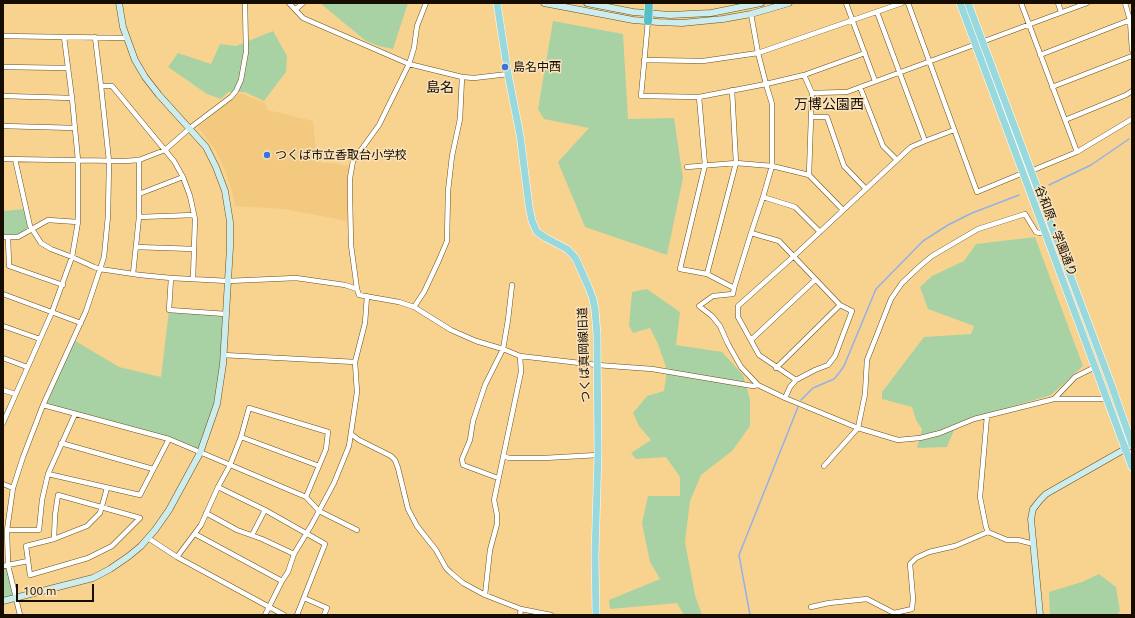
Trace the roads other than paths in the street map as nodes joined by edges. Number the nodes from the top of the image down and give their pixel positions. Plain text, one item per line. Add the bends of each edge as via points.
1 (119, 3) edge
2 (245, 3) edge
3 (289, 3) edge
4 (303, 3) edge
5 (426, 3) edge
6 (497, 3) edge
7 (544, 3) edge
8 (587, 3) edge
9 (649, 3) edge
10 (761, 3) edge
11 (789, 3) edge
12 (846, 3) edge
13 (902, 3) edge
14 (908, 3) edge
15 (960, 3) edge
16 (968, 3) edge
17 (1021, 3) edge
18 (1058, 3) edge
19 (1087, 3) edge
20 (1125, 3) edge
21 (749, 4) edge
22 (296, 9) junction
23 (878, 12) junction
24 (1061, 12) junction
25 (751, 14) junction
26 (649, 17) junction
27 (1130, 20) junction
28 (852, 21) junction
29 (1028, 24) junction
30 (3, 36) edge
31 (64, 36) junction
32 (95, 37) junction
33 (127, 38) junction
34 (982, 41) junction
35 (975, 44) junction
36 (1132, 50) edge
37 (865, 52) junction
38 (758, 54) junction
39 (1040, 55) junction
40 (1132, 56) edge
41 (644, 60) junction
42 (929, 61) junction
43 (409, 64) junction
44 (3, 67) edge
45 (68, 68) junction
46 (900, 72) junction
47 (508, 74) junction
48 (804, 75) junction
49 (462, 77) junction
50 (876, 81) junction
51 (766, 84) junction
52 (101, 86) junction
53 (1052, 86) junction
54 (860, 87) junction
55 (732, 90) junction
56 (1132, 91) edge
57 (812, 93) junction
58 (3, 96) edge
59 (699, 97) junction
60 (72, 98) junction
61 (811, 117) junction
62 (1132, 119) edge
63 (1066, 120) junction
64 (3, 126) edge
65 (75, 128) junction
66 (190, 128) junction
67 (954, 130) junction
68 (925, 141) junction
69 (165, 150) junction
70 (1077, 152) junction
71 (3, 159) edge
72 (15, 159) junction
73 (78, 160) junction
74 (140, 160) junction
75 (897, 160) junction
76 (109, 161) junction
77 (736, 163) junction
78 (705, 166) junction
79 (772, 166) junction
80 (687, 167) dead end
81 (1031, 171) junction
82 (1023, 173) junction
83 (809, 175) junction
84 (183, 177) junction
85 (866, 189) junction
86 (139, 194) junction
87 (763, 197) junction
88 (843, 210) junction
89 (194, 215) junction
90 (139, 217) junction
91 (78, 222) junction
92 (32, 230) junction
93 (820, 232) junction
94 (1045, 232) junction
95 (751, 233) junction
96 (6, 237) edge
97 (136, 247) junction
98 (194, 249) junction
99 (794, 256) junction
100 (72, 257) junction
101 (100, 269) junction
102 (133, 274) junction
103 (707, 274) junction
104 (171, 278) junction
105 (193, 279) junction
106 (815, 280) junction
107 (228, 281) junction
108 (63, 285) junction
109 (512, 285) dead end
110 (734, 288) junction
111 (357, 289) junction
112 (3, 294) edge
113 (367, 296) junction
114 (840, 305) junction
115 (414, 307) junction
116 (52, 312) junction
117 (226, 314) junction
118 (81, 323) junction
119 (3, 326) edge
120 (40, 339) junction
121 (751, 340) junction
122 (503, 349) junction
123 (223, 355) junction
124 (520, 356) junction
125 (3, 358) edge
126 (355, 362) junction
127 (597, 365) junction
128 (27, 367) junction
129 (1095, 367) junction
130 (776, 368) junction
131 (796, 380) junction
132 (758, 385) junction
133 (3, 390) edge
134 (15, 394) junction
135 (785, 398) junction
136 (1054, 399) junction
137 (1107, 399) junction
138 (43, 405) junction
139 (75, 414) junction
140 (987, 416) junction
141 (3, 421) edge
142 (858, 428) junction
143 (351, 434) junction
144 (240, 437) junction
145 (169, 439) junction
146 (61, 444) junction
147 (1132, 444) edge
148 (1125, 448) junction
149 (200, 453) junction
150 (598, 455) junction
151 (503, 456) junction
152 (230, 465) junction
153 (319, 466) junction
154 (824, 466) dead end
155 (1132, 468) edge
156 (153, 470) junction
157 (48, 474) junction
158 (498, 478) junction
159 (3, 484) edge
160 (218, 487) junction
161 (13, 488) junction
162 (107, 488) junction
163 (306, 496) junction
164 (102, 507) junction
165 (265, 510) junction
166 (320, 511) junction
167 (206, 513) junction
168 (7, 530) junction
169 (357, 530) dead end
170 (988, 532) junction
171 (306, 533) junction
172 (195, 534) junction
173 (252, 535) junction
174 (148, 538) junction
175 (54, 539) junction
176 (1034, 544) junction
177 (294, 554) junction
178 (177, 557) junction
179 (28, 561) junction
180 (6, 566) edge
181 (282, 581) junction
182 (485, 595) junction
183 (16, 598) junction
184 (304, 598) junction
185 (3, 601) edge
186 (269, 607) junction
187 (811, 607) dead end
188 (521, 609) junction
189 (912, 609) junction
190 (894, 614) edge
191 (20, 615) edge
192 (264, 615) edge
193 (284, 615) edge
194 (297, 615) edge
195 (324, 615) edge
196 (520, 615) edge
197 (550, 615) edge
198 (596, 615) edge
199 (914, 615) edge
200 (1040, 615) edge

1 - 33 street
2 - 66 street via 246,52 241,80 231,97
3 - 22 street
4 - 22 street
5 - 43 street via 417,26
6 - 47 main road, つくば真岡線旧道
7 - 26 street via 617,18
8 - 26 street
9 - 26 highway
10 - 21 street
11 - 25 street
12 - 28 street
13 - 23 street
14 - 42 street
15 - 35 main road, 谷和原・学園通り
16 - 34 main road, 谷和原・学園通り
17 - 29 street
18 - 24 street
19 - 24 street
20 - 27 street
21 - 26 street via 724,11
22 - 43 street via 303,18
23 - 28 street
23 - 46 street
24 - 29 street
25 - 26 street via 676,23
25 - 38 street
26 - 41 street
27 - 36 street
27 - 39 street
28 - 37 street
28 - 38 street
29 - 34 street
29 - 39 street
30 - 31 street
31 - 32 street
31 - 45 street
32 - 33 street
32 - 52 street
33 - 66 street via 145,77
34 - 35 street
34 - 81 main road, 谷和原・学園通り
35 - 42 street
35 - 82 main road, 谷和原・学園通り
37 - 48 street
37 - 50 street
38 - 41 street via 703,61
38 - 51 street
39 - 53 street
40 - 53 street
41 - 59 street via 641,96
42 - 46 street
42 - 67 street
43 - 49 street
43 - 111 street via 379,125 353,161 350,178 351,245
44 - 45 street
45 - 60 street
46 - 50 street
46 - 68 street
47 - 49 street
47 - 127 main road, つくば真岡線旧道 via 520,135 532,221 537,232 572,254 581,270 593,298
48 - 51 street
48 - 57 street
49 - 115 street via 460,119 448,192 446,241 424,292
50 - 54 street
51 - 55 street
51 - 79 street via 772,104
52 - 69 street via 112,86
52 - 76 street
53 - 63 street
54 - 57 street via 847,92
54 - 75 street via 883,146
55 - 59 street
55 - 77 street
56 - 63 street via 1126,96
57 - 61 street
58 - 60 street
59 - 78 street
60 - 65 street
61 - 83 street
61 - 85 street via 827,117 844,166
62 - 70 street
63 - 70 street
64 - 65 street
65 - 73 street
66 - 69 street
66 - 107 street via 206,147 226,192 230,222
67 - 68 street
67 - 82 street via 977,192
68 - 75 street via 911,147
69 - 74 street
69 - 84 street
70 - 81 street
71 - 72 street
72 - 73 street
72 - 92 street
73 - 76 street
73 - 91 street
74 - 76 street
74 - 86 street
75 - 85 street
76 - 101 street via 108,216 104,257
77 - 78 street
77 - 79 street
77 - 103 street
78 - 80 street
78 - 103 street via 680,269
79 - 83 street
79 - 87 street
81 - 147 main road, 谷和原・学園通り
82 - 94 main road, 谷和原・学園通り
83 - 88 street
84 - 86 street
84 - 89 street
85 - 88 street
86 - 90 street
87 - 93 street via 795,207
87 - 95 street
88 - 93 street
89 - 90 street
89 - 98 street
90 - 97 street
91 - 92 street via 48,220
91 - 100 street
92 - 96 street via 18,237
92 - 100 street via 41,243
93 - 99 street
94 - 129 main road, 谷和原・学園通り
94 - 142 street via 1036,232 1025,214 978,229 932,256 902,283 891,299 867,360 865,394
95 - 99 street via 778,241
95 - 110 street
96 - 108 street via 9,266
97 - 98 street
97 - 102 street
98 - 105 street
99 - 106 street
99 - 121 street via 738,306 738,317
100 - 101 street
100 - 108 street
101 - 102 street
101 - 118 street
102 - 104 street
103 - 110 street
104 - 105 street
104 - 117 street via 169,310
105 - 107 street
106 - 114 street
106 - 121 street
107 - 111 street via 296,278
107 - 117 street
108 - 116 street
109 - 122 street
110 - 132 street via 733,294 713,296 699,306 720,326 741,367
111 - 113 street via 359,295
112 - 116 street
113 - 115 street
113 - 126 street via 365,323
114 - 130 street
114 - 131 street via 852,311 835,356 828,365
115 - 122 street via 451,330
116 - 118 street
116 - 120 street
117 - 123 street
118 - 138 street
119 - 120 street
120 - 128 street
121 - 130 street via 759,355
122 - 124 street
122 - 158 street via 486,385 462,459 463,465
123 - 126 street
123 - 149 street via 217,404
124 - 127 street
124 - 151 street via 521,372
125 - 128 street
126 - 143 street via 357,392
127 - 132 street via 652,369
127 - 150 main road, つくば真岡線旧道
128 - 134 street
129 - 136 street via 1075,377
129 - 137 main road, 谷和原・学園通り
130 - 131 street
131 - 135 street
132 - 135 street
133 - 134 street
134 - 141 street
135 - 142 street
136 - 137 street
136 - 140 street
137 - 148 main road, 谷和原・学園通り
138 - 139 street
138 - 161 street via 22,457
139 - 145 street
139 - 146 street
140 - 142 street via 920,438 898,440
140 - 170 street via 980,497
142 - 154 street
143 - 166 street via 343,463
143 - 182 street via 395,460 408,509 446,568 463,583
144 - 152 street
144 - 153 street
144 - 153 street via 249,408 328,432 326,448
145 - 149 street
145 - 156 street
146 - 156 street
146 - 157 street
147 - 148 street
148 - 155 main road, 谷和原・学園通り
148 - 176 street via 1040,500 1033,509 1031,519
149 - 152 street
149 - 174 street via 169,510
150 - 151 street via 544,458
150 - 198 main road, つくば真岡線旧道
151 - 158 street
152 - 160 street
152 - 163 street
153 - 163 street
156 - 162 street via 140,495
157 - 162 street
157 - 168 street via 39,530
158 - 182 street via 494,500 498,515 497,524 490,550
159 - 161 street
160 - 165 street
160 - 167 street
161 - 168 street
162 - 164 street
163 - 166 street
164 - 175 street via 100,513 87,526
164 - 175 street via 58,495
164 - 179 street via 140,518 112,546 88,558 30,575
165 - 171 street
165 - 173 street
166 - 169 street
166 - 171 street
167 - 172 street
167 - 173 street
168 - 180 street
170 - 176 street via 1007,540
170 - 189 street via 955,546 929,552 910,564
171 - 177 street
171 - 184 street via 325,544
172 - 178 street
172 - 181 street
173 - 177 street
174 - 178 street
174 - 183 street via 129,556 93,578
175 - 179 street via 26,546
176 - 200 street
177 - 181 street
178 - 186 street
179 - 180 street
180 - 183 street
181 - 186 street
182 - 188 street
183 - 185 street
183 - 191 street
184 - 194 street
184 - 195 street via 327,608
186 - 192 street
186 - 193 street
187 - 190 street via 867,599
188 - 196 street
188 - 197 street
189 - 190 street
189 - 199 street

